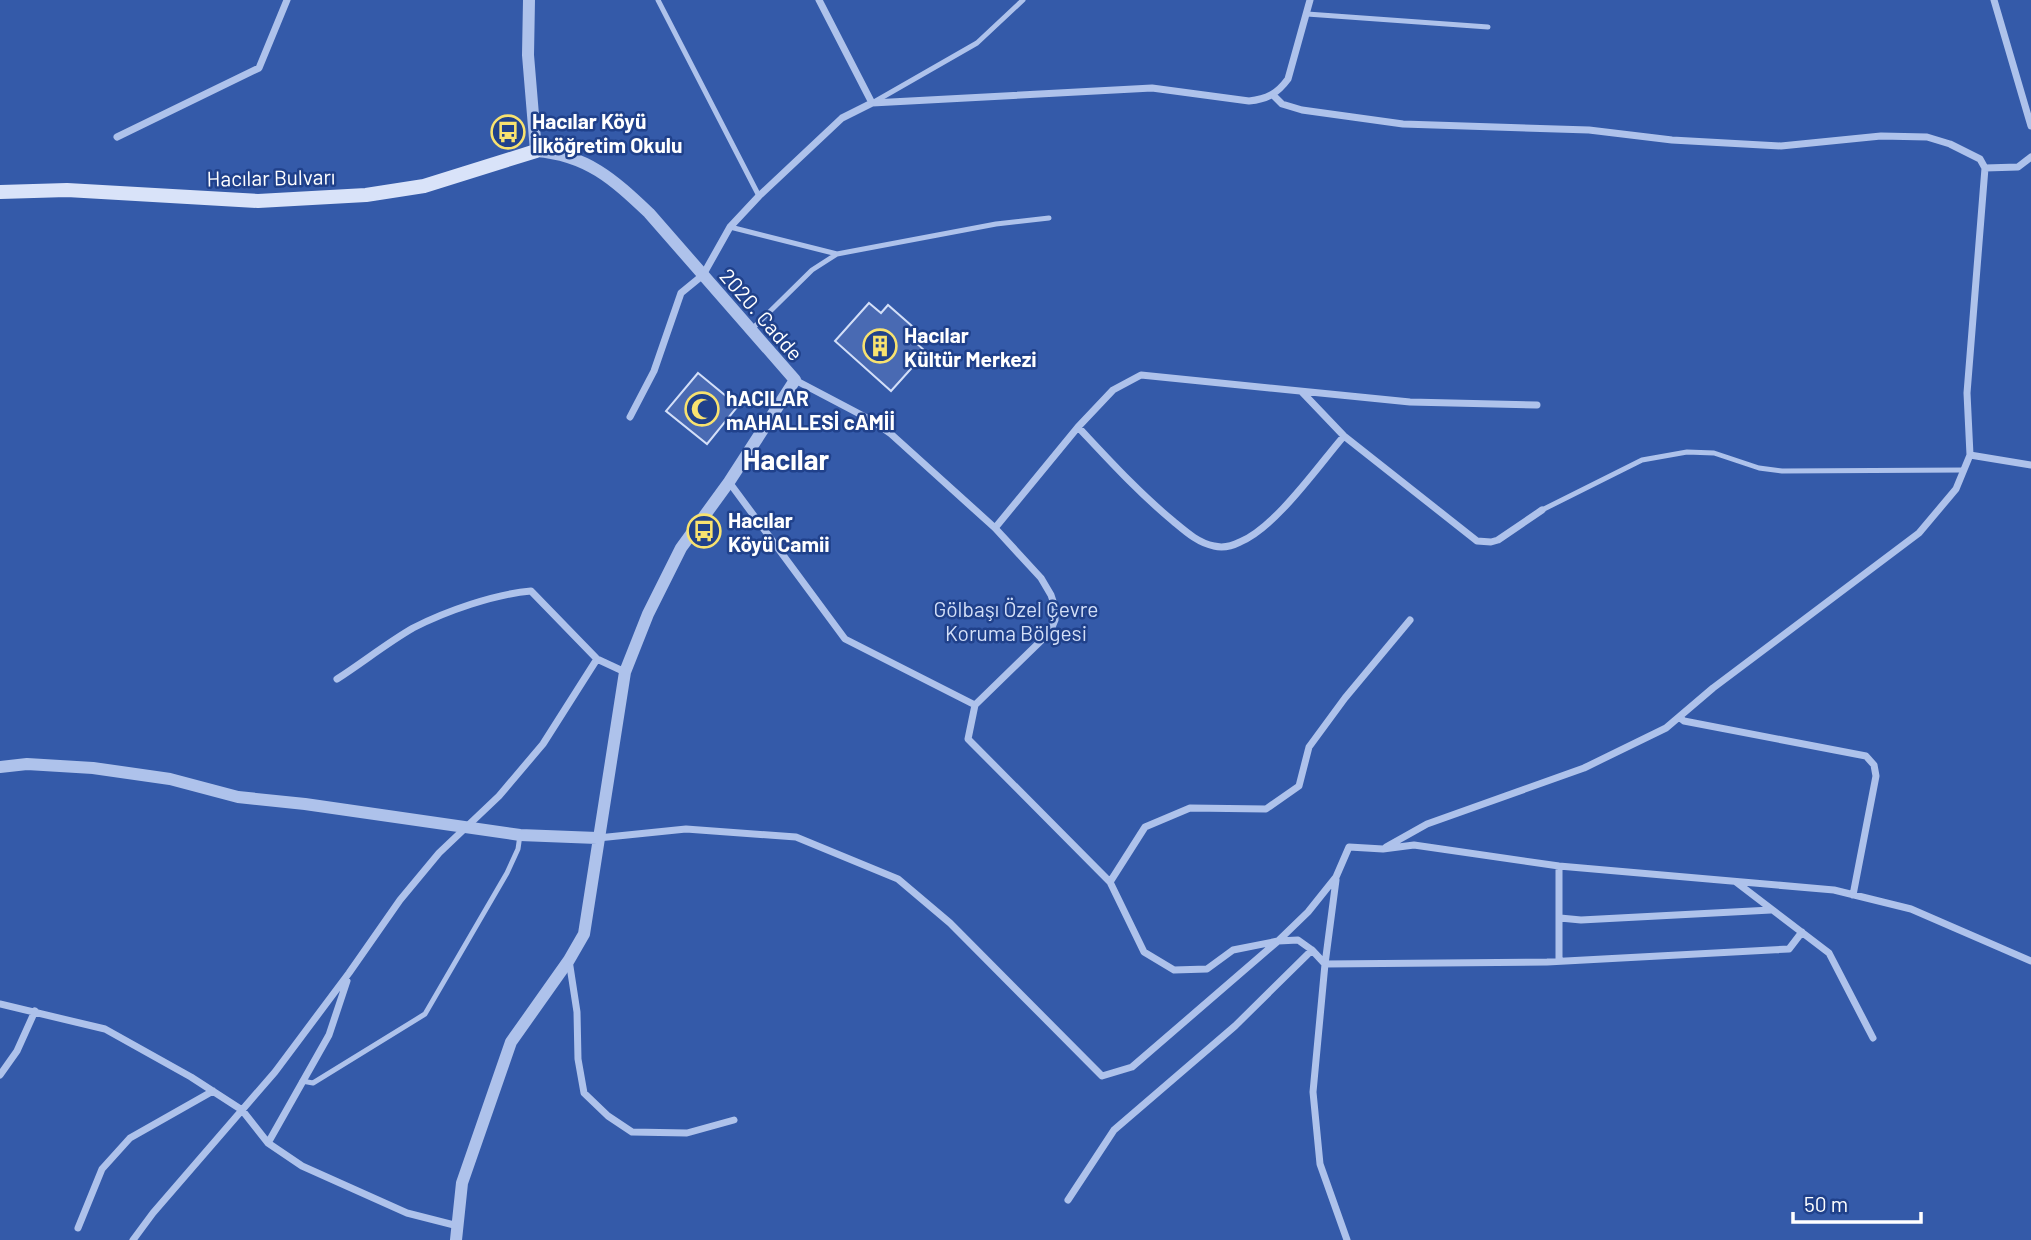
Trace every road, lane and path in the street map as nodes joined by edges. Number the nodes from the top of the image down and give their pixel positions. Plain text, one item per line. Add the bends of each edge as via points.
1 (287, 0) edge
2 (529, 0) edge
3 (658, 0) edge
4 (819, 0) edge
5 (1023, 0) edge
6 (1310, 0) edge
7 (1994, 0) edge
8 (1307, 14) junction
9 (1488, 27) dead end
10 (1273, 95) junction
11 (873, 103) junction
12 (2031, 126) edge
13 (117, 137) dead end
14 (536, 151) junction
15 (2031, 157) edge
16 (1984, 168) junction
17 (0, 192) edge
18 (759, 196) junction
19 (1049, 218) dead end
20 (730, 227) junction
21 (837, 254) junction
22 (703, 275) junction
23 (751, 329) junction
24 (795, 380) junction
25 (1302, 392) junction
26 (1538, 405) dead end
27 (630, 418) dead end
28 (1078, 427) junction
29 (1344, 436) junction
30 (1970, 455) junction
31 (2031, 465) edge
32 (1964, 470) junction
33 (729, 482) junction
34 (1542, 510) joint
35 (995, 528) junction
36 (1410, 620) dead end
37 (597, 659) junction
38 (625, 673) junction
39 (337, 679) dead end
40 (975, 705) junction
41 (1679, 717) junction
42 (0, 767) edge
43 (463, 828) junction
44 (520, 835) junction
45 (597, 838) junction
46 (1383, 849) junction
47 (1559, 866) junction
48 (1336, 877) junction
49 (1735, 881) junction
50 (1110, 882) junction
51 (1853, 895) junction
52 (1772, 910) junction
53 (1560, 919) junction
54 (1802, 933) junction
55 (1278, 941) junction
56 (1312, 950) junction
57 (569, 960) junction
58 (1559, 961) junction
59 (2031, 961) edge
60 (1325, 964) junction
61 (349, 973) junction
62 (0, 1004) edge
63 (35, 1011) junction
64 (1873, 1038) dead end
65 (0, 1075) edge
66 (302, 1081) junction
67 (213, 1091) junction
68 (242, 1110) junction
69 (734, 1120) dead end
70 (268, 1143) junction
71 (1068, 1200) dead end
72 (457, 1226) junction
73 (78, 1228) dead end
74 (133, 1240) edge
75 (456, 1240) edge
76 (1347, 1240) edge

1 - 13 street via 259,68
2 - 14 street via 528,55
3 - 18 lane
4 - 11 street
5 - 11 lane via 977,43
6 - 8 street
7 - 12 street
8 - 9 lane
8 - 10 street via 1288,79
10 - 11 street via 1249,101 1152,88
10 - 16 street via 1282,104 1302,110 1403,124 1589,130 1781,146 1881,136 1927,137 1980,159
11 - 18 street via 842,118
14 - 17 main road, Hacılar Bulvarı via 424,186 366,195 247,201 67,190
14 - 22 street, 2020. Cadde via 564,154 597,168 649,214
15 - 16 street via 2018,167
16 - 30 street via 1967,393
18 - 20 street
19 - 21 lane
20 - 21 lane
20 - 22 street
21 - 23 lane via 812,270
22 - 23 street, 2020. Cadde
22 - 27 street via 681,292 654,371
23 - 24 street, 2020. Cadde
24 - 33 street
24 - 35 street, 2020. Cadde via 871,419
25 - 26 street via 1409,402
25 - 28 street via 1141,375 1113,390
25 - 29 street
28 - 29 street via 1138,492 1194,538 1226,547 1257,532 1279,512
28 - 35 street
29 - 34 street via 1477,541 1498,540
30 - 31 street
30 - 32 street
32 - 34 lane via 1782,471 1714,453 1687,452 1642,460
32 - 41 street via 1956,489 1919,533
33 - 38 street via 681,548
33 - 40 street via 845,639
35 - 40 street, 2020. Cadde via 1041,578 1051,595 1055,620 1051,632
36 - 50 street via 1309,747 1299,786 1266,809 1191,808 1144,827
37 - 38 street
37 - 39 street via 531,591 514,592 414,628
37 - 43 street via 543,744 499,796
38 - 45 street
40 - 50 street via 968,739
41 - 46 street via 1666,728 1584,768 1427,824
41 - 51 street via 1871,760 1875,776
42 - 43 street via 93,768 170,779 238,797
43 - 44 street
43 - 61 street via 400,900
44 - 45 street
44 - 66 lane via 507,873 425,1014 313,1083
45 - 55 street via 686,829 796,837 898,879 950,923 1102,1076 1132,1067
45 - 57 street via 584,934
46 - 47 street via 1414,845
46 - 48 street via 1349,847
47 - 49 street
47 - 53 street
48 - 55 street
48 - 60 street
49 - 51 street
49 - 52 street
50 - 55 street via 1144,952 1174,970 1207,969 1233,950
51 - 59 street via 1910,909
52 - 53 street
52 - 54 street
53 - 58 street
54 - 58 street via 1789,949
54 - 64 street via 1829,953
55 - 56 street via 1298,940
56 - 60 street
56 - 71 street via 1235,1026 1114,1130
57 - 69 street via 584,1093 632,1132 687,1133
57 - 72 street via 511,1042 462,1183
58 - 60 street
60 - 76 street via 1313,1092 1320,1164
61 - 66 street via 330,1035
61 - 68 street
62 - 63 street
63 - 65 street
63 - 67 street via 105,1029
66 - 70 street
67 - 68 street
67 - 73 street via 130,1138 102,1169
68 - 70 street
68 - 74 street
70 - 72 street via 302,1166 362,1194 407,1213
72 - 75 street

